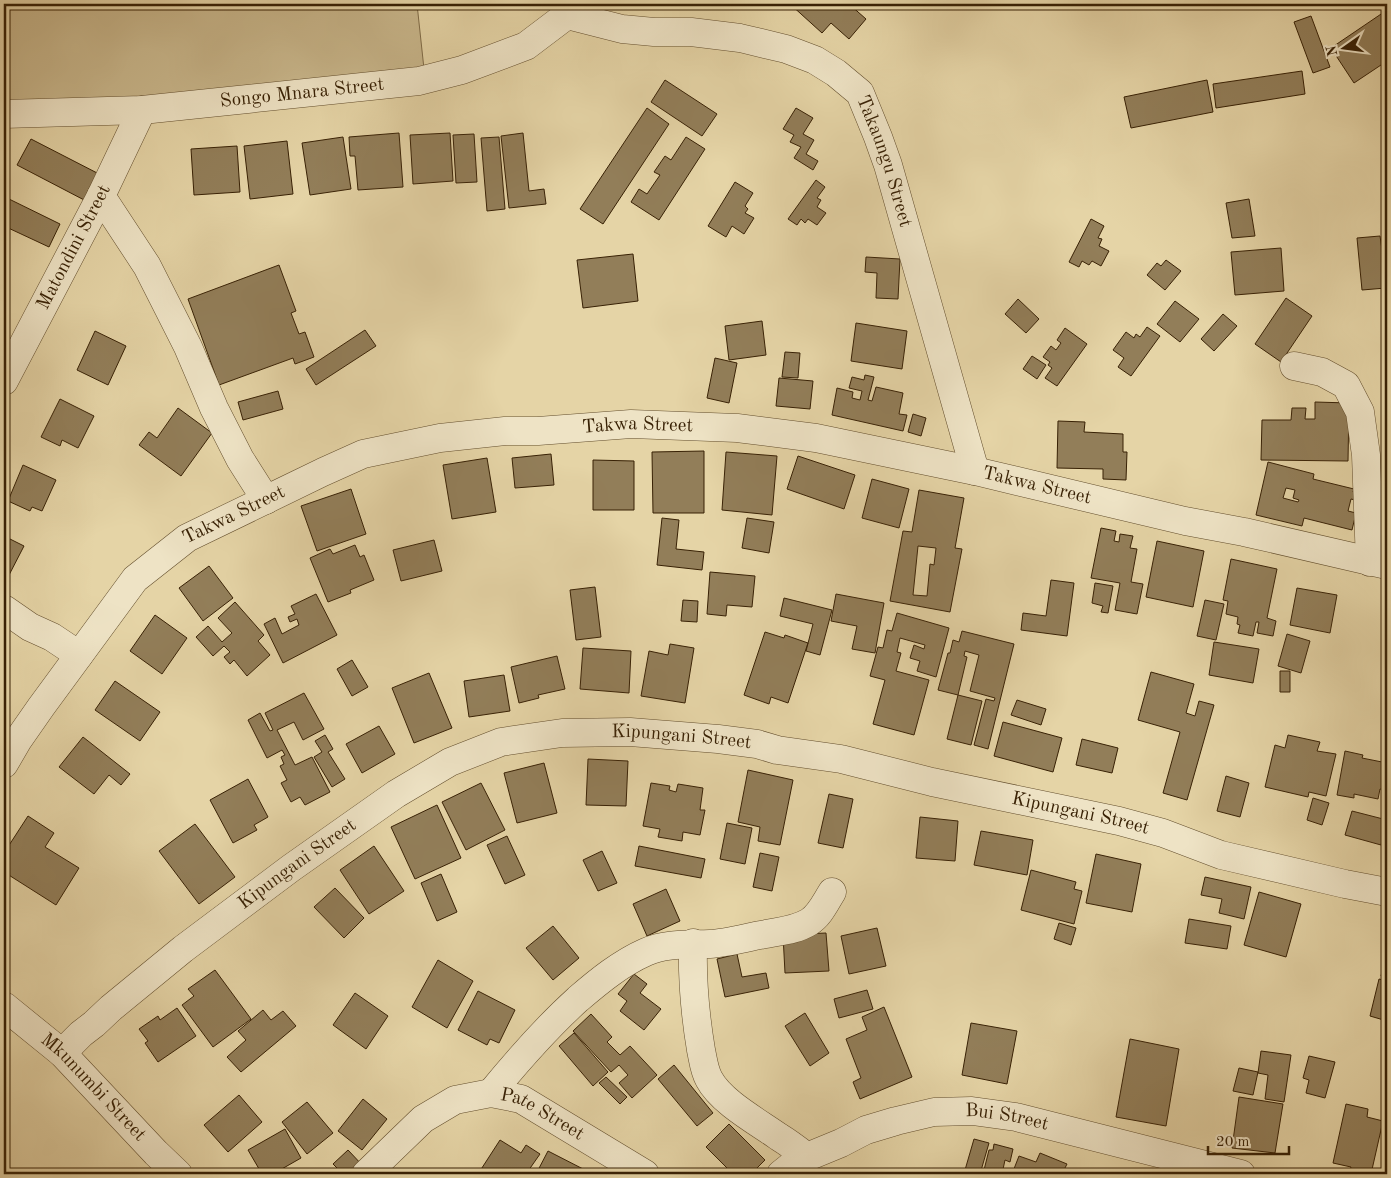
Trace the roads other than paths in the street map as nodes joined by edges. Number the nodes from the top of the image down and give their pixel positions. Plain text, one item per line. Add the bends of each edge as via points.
1 (573, 9) edge
2 (142, 110) junction
3 (4, 114) edge
4 (101, 196) junction
5 (1294, 366) dead end
6 (4, 381) edge
7 (975, 471) junction
8 (266, 500) junction
9 (1378, 563) edge
10 (4, 610) edge
11 (79, 655) junction
12 (4, 764) edge
13 (832, 892) dead end
14 (1387, 892) edge
15 (693, 943) junction
16 (4, 1006) edge
17 (62, 1053) junction
18 (491, 1093) junction
19 (807, 1157) junction
20 (178, 1174) edge
21 (366, 1174) edge
22 (645, 1174) edge
23 (781, 1174) edge
24 (1241, 1174) edge

1 - 2 street, Songo Mnara Street via 526,46 462,70 420,81
1 - 7 street, Takaungu Street via 622,30 691,32 740,38 786,49 836,72 860,93 888,165
2 - 3 street, Songo Mnara Street
2 - 4 street, Matondini Street
4 - 6 street, Matondini Street
4 - 8 street via 147,266 184,338 214,408
5 - 9 street via 1322,372 1346,386 1360,412
7 - 8 street, Takwa Street via 816,438 737,428 631,424 505,431 412,443 363,454
7 - 9 street, Takwa Street
8 - 11 street, Takwa Street via 186,538 135,579
10 - 11 street
11 - 12 street, Takwa Street
13 - 15 street via 810,922 796,928 711,944
14 - 17 street, Kipungani Street via 1221,855 1119,822 842,760 702,737 630,732 562,733 500,742 450,762 396,794 183,949
15 - 18 street via 647,952 602,978 529,1048
15 - 19 street via 698,1036 709,1079 732,1104
16 - 17 street, Mkunumbi Street
17 - 20 street, Mkunumbi Street
18 - 21 street, Pate Street via 455,1100 423,1119
18 - 22 street, Pate Street via 521,1099
19 - 23 street, Bui Street
19 - 24 street, Bui Street via 866,1130 896,1121 934,1112 972,1111 1016,1116

